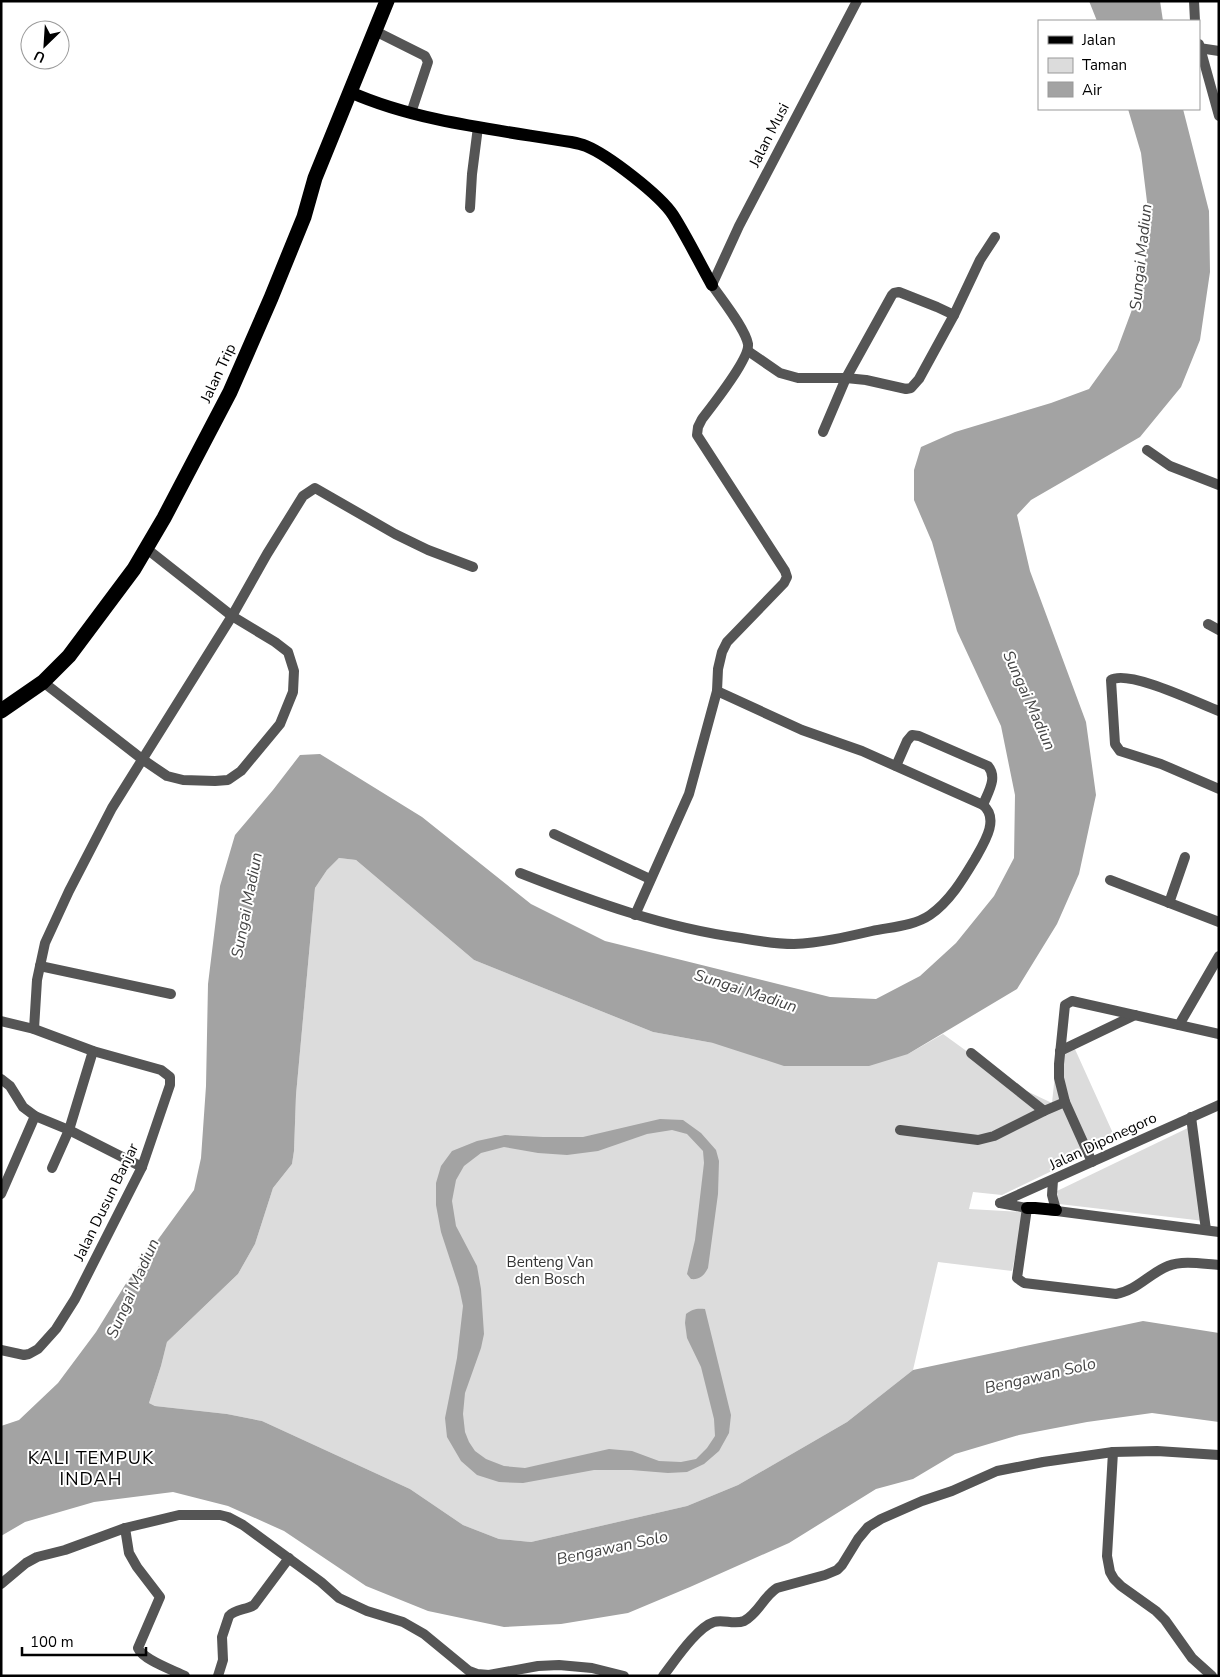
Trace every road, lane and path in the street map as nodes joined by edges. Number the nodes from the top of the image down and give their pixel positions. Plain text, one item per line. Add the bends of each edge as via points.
1 (387, 1) edge
2 (857, 1) edge
3 (1194, 1) edge
4 (1195, 20) edge
5 (375, 31) junction
6 (1200, 48) edge
7 (1200, 51) edge
8 (1219, 51) edge
9 (350, 92) junction
10 (411, 113) junction
11 (1219, 116) edge
12 (478, 127) junction
13 (470, 208) dead end
14 (995, 237) dead end
15 (712, 285) junction
16 (954, 315) junction
17 (748, 350) junction
18 (846, 378) junction
19 (823, 432) dead end
20 (1147, 450) dead end
21 (1219, 485) edge
22 (146, 549) junction
23 (473, 566) dead end
24 (232, 616) junction
25 (1208, 624) dead end
26 (1219, 630) edge
27 (42, 682) junction
28 (717, 691) junction
29 (1, 711) edge
30 (1219, 711) edge
31 (142, 759) junction
32 (896, 766) junction
33 (1219, 789) edge
34 (983, 805) junction
35 (554, 834) dead end
36 (1184, 857) dead end
37 (520, 873) dead end
38 (650, 879) junction
39 (1110, 880) dead end
40 (1170, 903) junction
41 (636, 915) junction
42 (1219, 922) edge
43 (1219, 956) edge
44 (40, 966) junction
45 (171, 994) dead end
46 (1135, 1015) junction
47 (1, 1021) edge
48 (1179, 1025) junction
49 (34, 1029) junction
50 (1219, 1034) edge
51 (93, 1051) junction
52 (1060, 1051) junction
53 (971, 1053) dead end
54 (1, 1079) edge
55 (1065, 1102) junction
56 (1219, 1105) edge
57 (1044, 1111) junction
58 (35, 1116) junction
59 (1191, 1117) junction
60 (69, 1130) junction
61 (900, 1130) dead end
62 (1092, 1162) junction
63 (142, 1167) junction
64 (52, 1168) dead end
65 (1054, 1180) junction
66 (1, 1194) edge
67 (1026, 1208) junction
68 (1056, 1210) junction
69 (1206, 1230) junction
70 (1219, 1232) edge
71 (1219, 1265) edge
72 (2, 1351) edge
73 (1113, 1452) junction
74 (1219, 1455) edge
75 (125, 1528) junction
76 (289, 1558) junction
77 (1, 1584) edge
78 (1219, 1672) edge
79 (185, 1676) edge
80 (218, 1676) edge
81 (624, 1676) edge
82 (663, 1676) edge
83 (1213, 1676) edge

1 - 5 highway, Jalan Trip
2 - 15 street, Jalan Musi via 739,226
3 - 4 street
5 - 9 highway, Jalan Trip
5 - 10 street via 425,56 428,62
6 - 8 street
7 - 11 street
9 - 10 main road
9 - 22 highway, Jalan Trip via 315,178 304,217 230,392
10 - 12 main road
12 - 13 street
12 - 15 main road via 584,145 610,159 647,188 672,214
14 - 16 street via 980,260
15 - 17 street via 742,330
16 - 18 street via 911,388
16 - 18 street via 904,294 894,293
17 - 18 street via 780,373 798,378
17 - 28 street via 742,364 702,419 697,436 787,577 727,642 718,668
18 - 19 street
20 - 21 street via 1170,466
22 - 24 street
22 - 27 highway, Jalan Trip via 85,636
23 - 24 street via 395,534 315,488 303,496
24 - 31 street
24 - 31 street via 288,652 294,671 293,692 280,724 241,771 224,781 175,779
25 - 26 street
27 - 29 highway, Jalan Trip
27 - 31 street
28 - 32 street via 802,730
28 - 38 street via 689,794
30 - 33 street via 1140,680 1117,677 1111,680 1115,744 1120,751 1161,764
31 - 44 street via 69,890 45,943
32 - 34 street
32 - 34 street via 907,741 912,736 919,736 988,766 993,780
34 - 41 street via 988,809 991,821 975,858 955,890 937,909 918,921 836,940 792,944 721,936
35 - 38 street
36 - 40 street
37 - 41 street
38 - 41 street
39 - 40 street
40 - 42 street
43 - 48 street
44 - 45 street
44 - 49 street
46 - 48 street
46 - 52 street
46 - 52 street via 1070,1001 1064,1008
47 - 49 street, Jalan Dusun Banjar
48 - 50 street
49 - 51 street, Jalan Dusun Banjar
51 - 60 street
51 - 63 street, Jalan Dusun Banjar via 161,1070 170,1077
52 - 55 street via 1059,1078
53 - 57 street
54 - 58 street via 13,1090 23,1107
55 - 57 street
55 - 62 street
56 - 59 street, Jalan Diponegoro
57 - 61 street via 994,1136 978,1140
58 - 60 street
58 - 66 street
59 - 62 street, Jalan Diponegoro
59 - 69 street
60 - 63 street
60 - 64 street
62 - 65 street, Jalan Diponegoro
63 - 72 street, Jalan Dusun Banjar via 75,1299 56,1329 29,1354
65 - 67 street, Jalan Diponegoro via 1000,1203
65 - 68 street via 1052,1195
67 - 68 main road
67 - 71 street via 1017,1278 1024,1283 1116,1294 1128,1291 1169,1265
68 - 69 street
69 - 70 street
73 - 74 street via 1158,1450
73 - 82 street via 997,1472 881,1519 868,1527 837,1570 777,1588 743,1621 710,1624 691,1641
73 - 83 street via 1107,1556 1110,1572 1121,1586 1156,1610 1192,1658
75 - 76 street via 179,1515 220,1515 242,1525
75 - 77 street via 38,1557
75 - 79 street via 130,1553 160,1597 139,1651
76 - 80 street via 254,1605 228,1616
76 - 81 street via 339,1598 416,1629 463,1667 477,1674 560,1665
78 - 83 street

